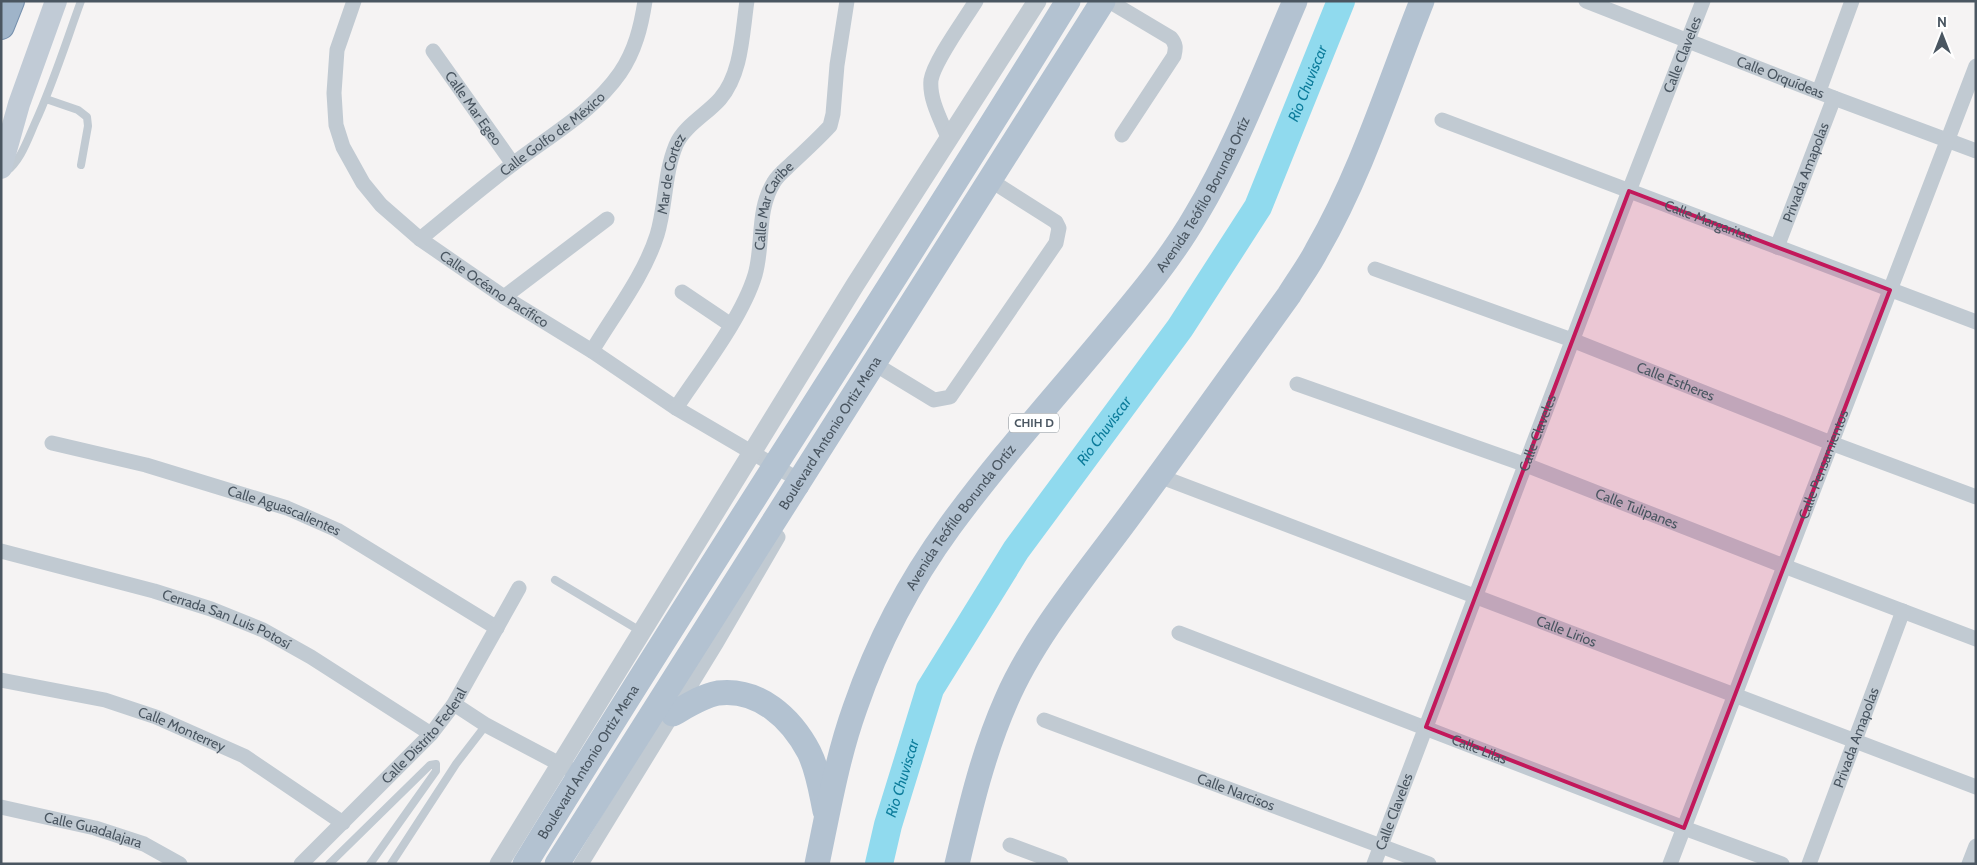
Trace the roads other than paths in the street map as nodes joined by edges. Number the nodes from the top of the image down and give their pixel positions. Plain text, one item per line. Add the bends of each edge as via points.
1 (11, 1) edge
2 (56, 1) edge
3 (81, 1) edge
4 (354, 1) edge
5 (645, 1) edge
6 (746, 1) edge
7 (847, 1) edge
8 (976, 1) edge
9 (1037, 1) edge
10 (1068, 1) edge
11 (1103, 1) edge
12 (1108, 1) edge
13 (1295, 1) edge
14 (1422, 1) edge
15 (1586, 1) edge
16 (1703, 1) edge
17 (1852, 1) edge
18 (1, 26) edge
19 (1688, 42) junction
20 (433, 52) dead end
21 (1976, 66) edge
22 (1820, 91) junction
23 (1834, 98) junction
24 (46, 99) junction
25 (1442, 120) dead end
26 (1122, 135) dead end
27 (949, 140) junction
28 (1948, 140) junction
29 (1976, 150) edge
30 (513, 164) junction
31 (81, 165) dead end
32 (1, 168) edge
33 (1, 177) edge
34 (990, 180) junction
35 (1628, 191) junction
36 (606, 218) dead end
37 (420, 239) junction
38 (1777, 247) junction
39 (1375, 269) dead end
40 (1890, 290) junction
41 (682, 292) dead end
42 (504, 297) junction
43 (1976, 322) edge
44 (731, 325) junction
45 (1572, 340) junction
46 (592, 351) junction
47 (873, 363) junction
48 (1297, 384) dead end
49 (676, 408) junction
50 (52, 443) dead end
51 (1831, 443) junction
52 (751, 452) junction
53 (774, 465) junction
54 (1526, 465) junction
55 (1159, 476) junction
56 (799, 480) junction
57 (1976, 497) edge
58 (1, 551) edge
59 (1784, 566) junction
60 (555, 580) dead end
61 (519, 588) dead end
62 (1475, 596) junction
63 (1903, 611) junction
64 (497, 628) junction
65 (642, 632) junction
66 (1180, 633) dead end
67 (1976, 639) edge
68 (1, 680) edge
69 (1734, 695) junction
70 (454, 704) junction
71 (673, 714) junction
72 (1044, 720) dead end
73 (486, 725) junction
74 (1426, 728) junction
75 (431, 734) junction
76 (1855, 741) junction
77 (570, 770) junction
78 (1976, 787) edge
79 (1, 807) edge
80 (826, 819) junction
81 (343, 822) junction
82 (537, 824) junction
83 (1684, 828) junction
84 (1010, 845) dead end
85 (1381, 846) junction
86 (1976, 846) edge
87 (180, 864) edge
88 (301, 864) edge
89 (329, 864) edge
90 (370, 864) edge
91 (391, 864) edge
92 (499, 864) edge
93 (524, 864) edge
94 (557, 864) edge
95 (581, 864) edge
96 (817, 864) edge
97 (957, 864) edge
98 (1061, 864) edge
99 (1374, 864) edge
100 (1429, 864) edge
101 (1670, 864) edge
102 (1782, 864) edge
103 (1809, 864) edge
104 (1969, 864) edge

1 - 18 highway
2 - 32 main road via 19,104
3 - 24 lane
4 - 37 street, Calle Océano Pacífico via 337,50 336,125 362,183 381,205
5 - 30 street, Calle Golfo de México via 641,28 620,73 590,106
6 - 46 street, Mar de Cortez via 738,62 731,85 676,143 668,168 657,234 647,261
7 - 44 street, Calle Mar Caribe via 830,126 775,180 766,196 755,274
8 - 27 street via 936,66 931,80 932,94
9 - 27 street, Boulevard Antonio Ortiz Mena
10 - 53 main road, Boulevard Antonio Ortiz Mena
11 - 34 main road, Boulevard Antonio Ortiz Mena
12 - 26 street via 1171,38 1176,49
13 - 80 main road, Avenida Teófilo Borunda Ortíz / CHIH D via 1223,165 1196,216 1152,280 949,527 889,625 854,709
14 - 55 main road via 1366,146 1317,250 1289,295
15 - 19 street, Calle Orquídeas
16 - 19 street, Calle Claveles
17 - 22 street
19 - 22 street, Calle Orquídeas
19 - 35 street, Calle Claveles
20 - 30 street, Calle Mar Egeo
21 - 28 street, Calle Pensamientos
22 - 23 street, Calle Orquídeas
23 - 28 street, Calle Orquídeas
23 - 38 street, Privada Amapolas
24 - 31 lane via 78,110 87,117
24 - 33 lane via 23,150 12,168
25 - 35 street, Calle Margaritas
27 - 52 street, Boulevard Antonio Ortiz Mena
28 - 29 street, Calle Orquídeas
28 - 40 street, Calle Pensamientos
30 - 37 street, Calle Golfo de México
34 - 47 main road, Boulevard Antonio Ortiz Mena
34 - 47 street via 1056,222 1059,228 1056,243 950,397 934,400
35 - 38 street, Calle Margaritas
35 - 45 street, Calle Claveles
36 - 42 street
37 - 42 street, Calle Océano Pacífico
38 - 40 street, Calle Margaritas
39 - 45 street, Calle Estheres
40 - 43 street, Calle Margaritas
40 - 51 street, Calle Pensamientos
41 - 44 street
42 - 46 street, Calle Océano Pacífico
44 - 49 street, Calle Mar Caribe
45 - 51 street, Calle Estheres
45 - 54 street, Calle Claveles
46 - 49 street, Calle Océano Pacífico
47 - 56 main road, Boulevard Antonio Ortiz Mena
48 - 54 street, Calle Tulipanes
49 - 52 street, Calle Océano Pacífico
50 - 64 street, Calle Aguascalientes via 146,464 287,508 337,530
51 - 57 street, Calle Estheres
51 - 59 street, Calle Pensamientos
52 - 53 street, Calle Océano Pacífico
52 - 65 street, Boulevard Antonio Ortiz Mena
53 - 56 street, Calle Océano Pacífico
53 - 77 main road, Boulevard Antonio Ortiz Mena
54 - 59 street, Calle Tulipanes
54 - 62 street, Calle Claveles
55 - 62 street, Calle Lirios
55 - 97 main road via 1031,653 1006,700 976,784
56 - 71 street via 800,494 791,513
56 - 94 main road, Boulevard Antonio Ortiz Mena
58 - 75 street, Cerrada San Luis Potosí via 154,592 263,630
59 - 63 street, Calle Tulipanes
59 - 69 street, Calle Pensamientos
60 - 65 lane
61 - 64 street, Calle Distrito Federal
62 - 69 street, Calle Lirios
62 - 74 street, Calle Claveles
63 - 67 street, Calle Tulipanes
63 - 76 street, Privada Amapolas
64 - 70 street, Calle Distrito Federal
65 - 77 street, Boulevard Antonio Ortiz Mena
66 - 74 street, Calle Lilas
68 - 81 street, Calle Monterrey via 105,700 156,717 244,756
69 - 76 street, Calle Lirios
69 - 83 street, Calle Pensamientos
70 - 73 street
70 - 75 street, Calle Distrito Federal
71 - 80 main road via 718,693 744,693 772,706 795,730 809,753 817,773
71 - 95 street
72 - 85 street, Calle Narcisos
73 - 77 street
73 - 91 lane via 456,764
74 - 83 street, Calle Lilas
74 - 85 street, Calle Claveles
75 - 81 street, Calle Distrito Federal
76 - 78 street, Calle Lirios
76 - 103 street, Privada Amapolas
77 - 82 main road, Boulevard Antonio Ortiz Mena
79 - 87 street, Calle Guadalajara via 95,828 144,844
80 - 96 main road, Avenida Teófilo Borunda Ortíz / CHIH D
81 - 88 street, Calle Distrito Federal
82 - 92 street, Boulevard Antonio Ortiz Mena
82 - 93 main road, Boulevard Antonio Ortiz Mena
83 - 101 street, Calle Pensamientos
83 - 102 street, Calle Lilas
84 - 98 street
85 - 99 street, Calle Claveles
85 - 100 street, Calle Narcisos
86 - 104 street
89 - 90 lane via 430,766 436,764 436,771

